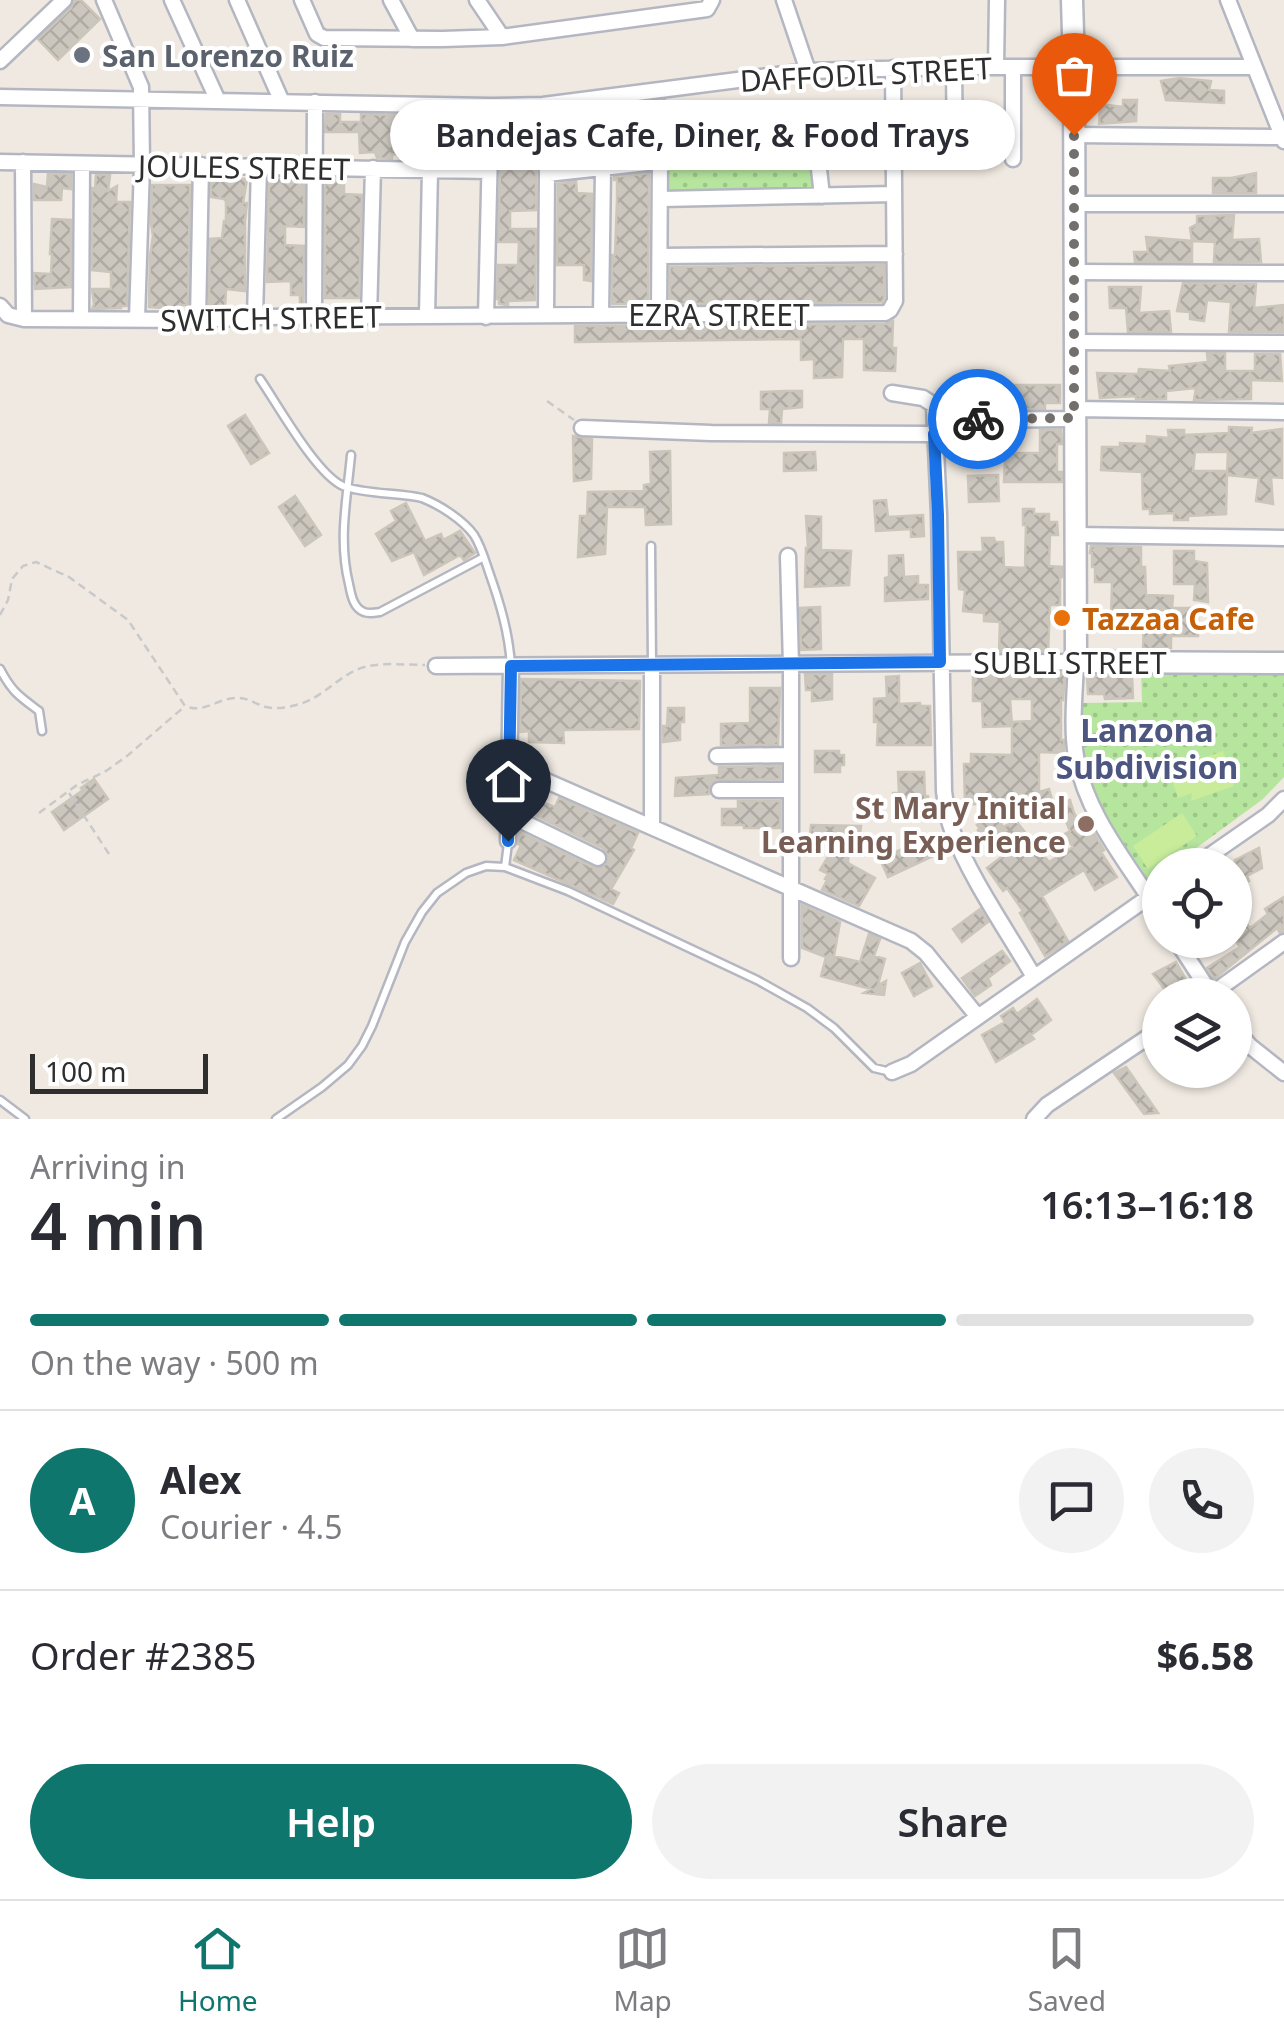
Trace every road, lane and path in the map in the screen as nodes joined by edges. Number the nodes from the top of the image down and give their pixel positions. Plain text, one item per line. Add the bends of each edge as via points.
1 (64, 0) edge
2 (104, 0) edge
3 (172, 0) edge
4 (237, 0) edge
5 (302, 0) edge
6 (391, 0) edge
7 (477, 0) edge
8 (664, 0) edge
9 (784, 0) edge
10 (997, 0) edge
11 (1072, 0) edge
12 (1228, 0) edge
13 (711, 3) edge
14 (676, 14) junction
15 (502, 37) junction
16 (412, 39) junction
17 (0, 61) edge
18 (954, 66) junction
19 (1074, 66) junction
20 (996, 67) junction
21 (1013, 67) junction
22 (1254, 67) junction
23 (893, 68) junction
24 (808, 71) junction
25 (0, 96) edge
26 (142, 100) junction
27 (218, 101) junction
28 (282, 102) junction
29 (315, 102) junction
30 (543, 105) junction
31 (490, 106) junction
32 (1074, 135) junction
33 (1283, 139) edge
34 (1013, 159) dead end
35 (660, 160) junction
36 (956, 160) dead end
37 (0, 162) edge
38 (23, 162) junction
39 (82, 164) junction
40 (201, 165) junction
41 (142, 166) junction
42 (259, 167) junction
43 (314, 167) junction
44 (374, 168) junction
45 (603, 168) junction
46 (430, 170) junction
47 (489, 171) junction
48 (547, 174) junction
49 (894, 194) junction
50 (822, 196) junction
51 (662, 199) junction
52 (1073, 204) junction
53 (1284, 204) edge
54 (895, 254) junction
55 (660, 256) junction
56 (1074, 272) junction
57 (1284, 274) edge
58 (0, 306) edge
59 (659, 314) junction
60 (546, 315) junction
61 (601, 315) junction
62 (427, 316) junction
63 (254, 317) junction
64 (370, 317) junction
65 (486, 317) junction
66 (314, 318) junction
67 (24, 319) junction
68 (81, 319) junction
69 (138, 319) junction
70 (198, 320) junction
71 (1074, 342) junction
72 (1284, 342) edge
73 (260, 379) dead end
74 (892, 393) dead end
75 (547, 401) dead end
76 (1284, 412) edge
77 (1074, 414) junction
78 (582, 428) joint
79 (934, 434) junction
80 (351, 455) dead end
81 (348, 488) junction
82 (1075, 536) junction
83 (1284, 538) edge
84 (651, 546) dead end
85 (788, 556) dead end
86 (484, 558) junction
87 (0, 616) edge
88 (940, 662) junction
89 (1076, 662) junction
90 (1284, 663) edge
91 (791, 665) junction
92 (436, 666) joint
93 (511, 666) junction
94 (652, 666) junction
95 (0, 669) edge
96 (185, 706) junction
97 (42, 731) dead end
98 (791, 755) junction
99 (718, 756) dead end
100 (510, 765) junction
101 (719, 790) dead end
102 (791, 790) junction
103 (68, 792) junction
104 (1284, 799) edge
105 (39, 813) dead end
106 (510, 814) junction
107 (652, 826) junction
108 (508, 841) joint
109 (1221, 848) edge
110 (109, 854) dead end
111 (598, 858) dead end
112 (505, 866) junction
113 (1142, 878) edge
114 (791, 887) junction
115 (1142, 901) edge
116 (1284, 942) edge
117 (790, 958) dead end
118 (1034, 977) junction
119 (1234, 978) edge
120 (978, 1017) junction
121 (1142, 1041) edge
122 (1252, 1048) edge
123 (892, 1072) joint
124 (1284, 1073) edge
125 (0, 1100) edge
126 (25, 1119) edge
127 (276, 1119) edge
128 (1034, 1119) edge

1 - 17 street
2 - 26 street
3 - 27 street
4 - 28 street
5 - 16 street via 320,36
6 - 16 street
7 - 15 street
8 - 14 street
9 - 24 street
10 - 20 street
11 - 19 street
12 - 22 street
13 - 14 street
14 - 15 street
15 - 16 street
18 - 20 street, DAFFODIL STREET
18 - 23 street, DAFFODIL STREET
18 - 36 street
19 - 21 street, DAFFODIL STREET
19 - 22 street, DAFFODIL STREET
19 - 32 street
20 - 21 street, DAFFODIL STREET
21 - 34 street
22 - 33 street
23 - 24 street, DAFFODIL STREET
23 - 49 street
24 - 30 street, DAFFODIL STREET
25 - 26 street, DAFFODIL STREET
26 - 27 street, DAFFODIL STREET
26 - 41 street
27 - 28 street, DAFFODIL STREET
28 - 29 street, DAFFODIL STREET
29 - 31 street, DAFFODIL STREET
29 - 43 street
30 - 31 street, DAFFODIL STREET
30 - 48 street
31 - 47 street
32 - 33 street
32 - 52 street
35 - 45 street
35 - 50 street via 811,145
35 - 51 street
37 - 38 street, JOULES STREET
38 - 39 street, JOULES STREET
38 - 67 street
39 - 41 street, JOULES STREET
39 - 68 street
40 - 41 street, JOULES STREET
40 - 42 street, JOULES STREET
40 - 70 street
41 - 69 street
42 - 43 street, JOULES STREET
42 - 63 street
43 - 44 street, JOULES STREET
43 - 66 street
44 - 46 street, JOULES STREET
44 - 64 street
45 - 48 street
45 - 61 street
46 - 47 street, JOULES STREET
46 - 62 street
47 - 65 street
48 - 60 street
49 - 50 street
49 - 54 street
50 - 51 street
51 - 55 street
52 - 53 street
52 - 56 street
54 - 55 street
54 - 59 street, EZRA STREET via 895,301 881,314
55 - 59 street
56 - 57 street
56 - 71 street
58 - 67 street, SWITCH STREET
59 - 61 street, EZRA STREET
60 - 61 street, EZRA STREET
60 - 65 street, SWITCH STREET
62 - 64 street, SWITCH STREET
62 - 65 street, SWITCH STREET
63 - 66 street, SWITCH STREET
63 - 70 street, SWITCH STREET
64 - 66 street, SWITCH STREET
67 - 68 street, SWITCH STREET
68 - 69 street, SWITCH STREET
69 - 70 street, SWITCH STREET
71 - 72 street
71 - 77 street
73 - 81 lane via 316,461
74 - 79 street via 934,406
75 - 78 path
76 - 77 street
77 - 79 street via 951,420
77 - 82 street
78 - 79 street
79 - 88 street
80 - 81 lane
81 - 86 lane via 432,502 472,532
81 - 86 lane via 343,560 360,611 380,612
82 - 83 street
82 - 89 street
84 - 94 lane
85 - 91 street
86 - 93 lane via 507,628
87 - 96 path via 23,566 36,562 70,577 128,620
88 - 89 street, SUBLI STREET
88 - 91 street, SUBLI STREET
88 - 118 street via 947,816
89 - 90 street, SUBLI STREET
89 - 113 street via 1075,754 1082,781 1102,826
91 - 94 street, SUBLI STREET
91 - 98 street
92 - 93 street, SUBLI STREET
92 - 96 path via 358,669 300,704 280,708 240,697 200,709
93 - 94 street, SUBLI STREET
93 - 100 street
94 - 107 street
95 - 97 lane via 10,688 38,710
96 - 103 path via 127,756
98 - 99 street
98 - 102 street
100 - 106 street
100 - 107 street
101 - 102 street
102 - 114 street
103 - 105 path
103 - 110 path
104 - 109 street
106 - 108 street
106 - 111 street
107 - 114 street
108 - 112 lane
112 - 123 lane via 770,987 834,1028 874,1068
112 - 127 lane via 466,873 437,892 405,942 372,1026 348,1066
114 - 117 street
114 - 120 street via 911,941
115 - 118 street
116 - 119 street
118 - 120 street
120 - 123 street
121 - 128 street
122 - 124 street
125 - 126 lane

